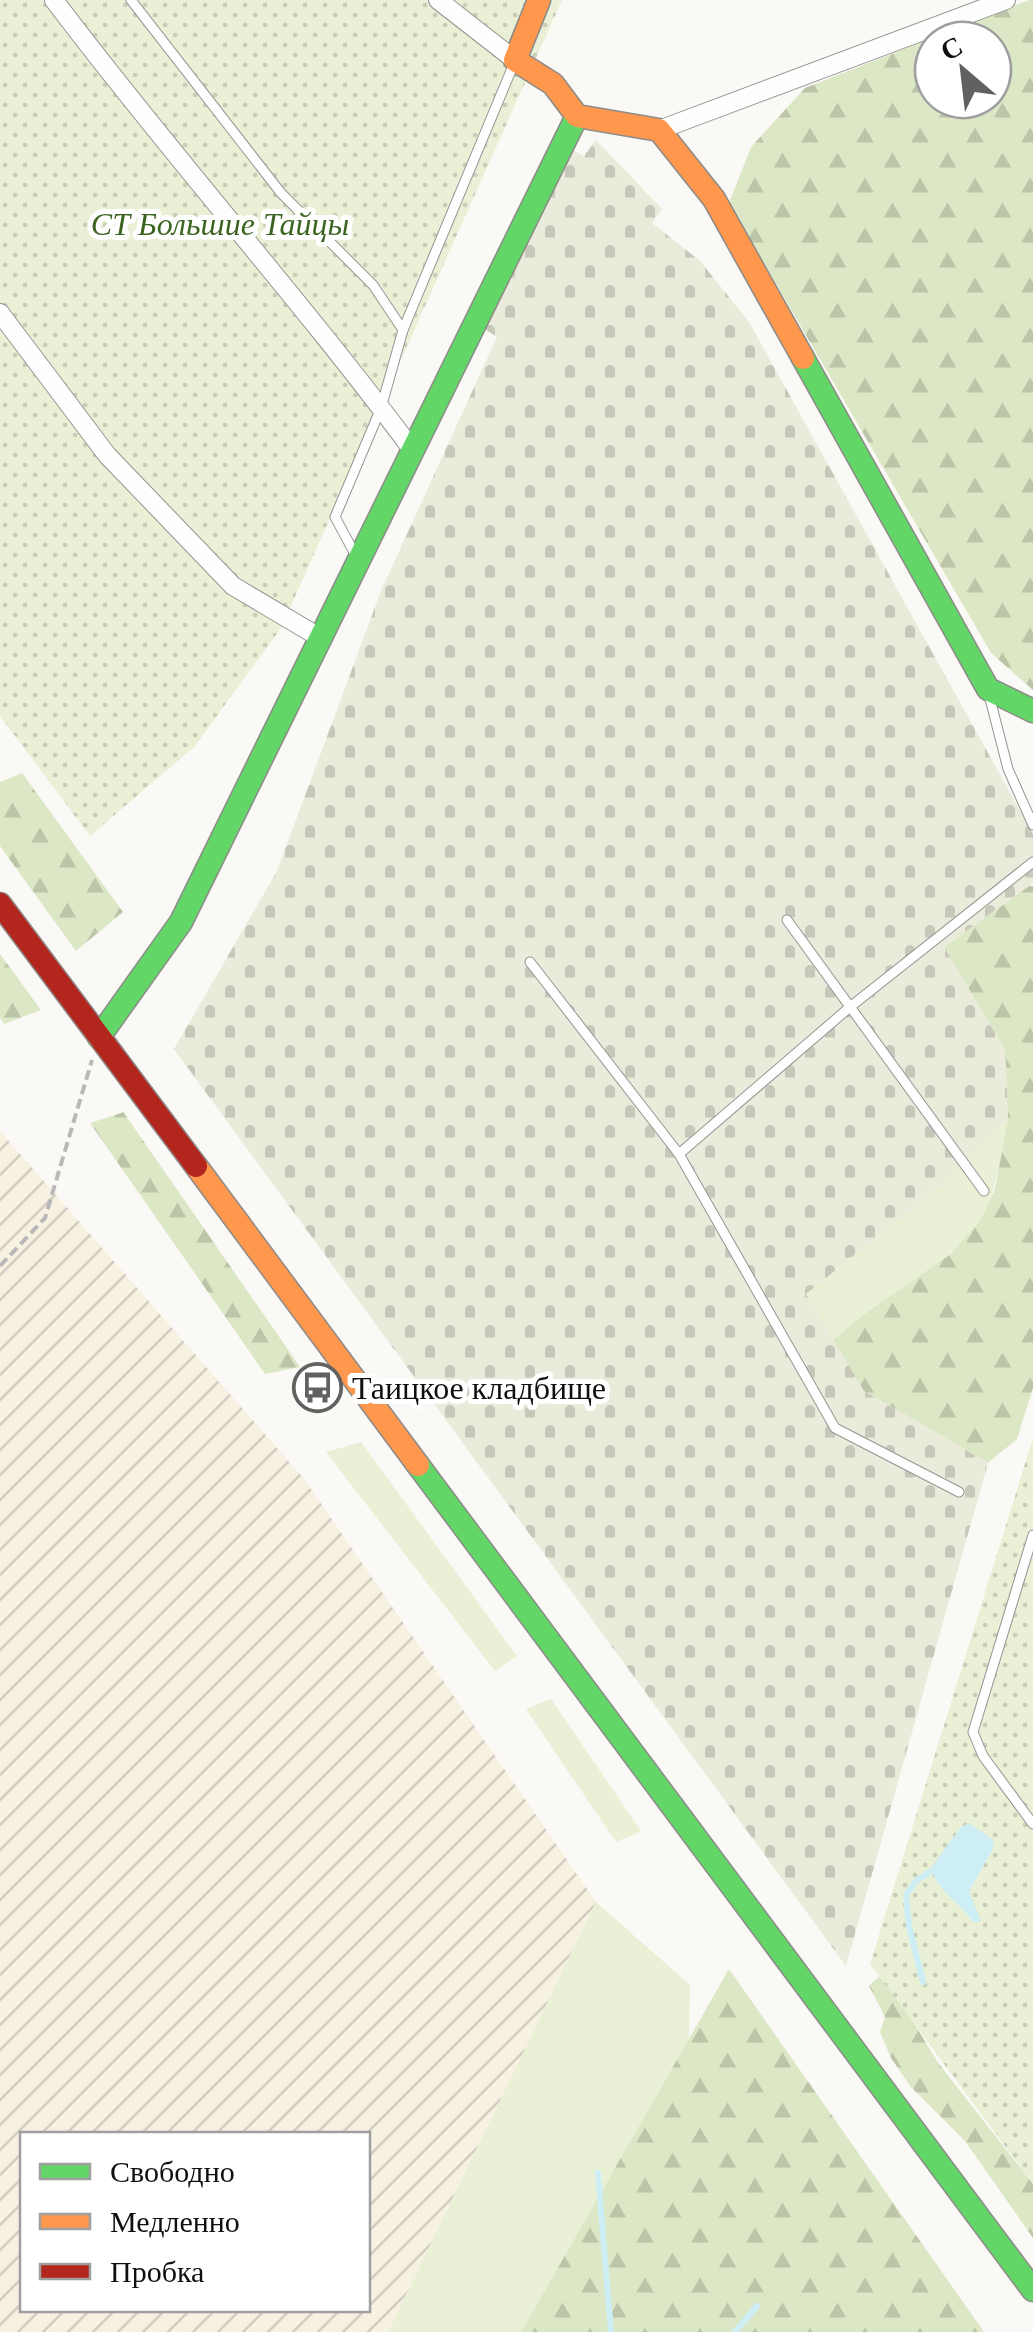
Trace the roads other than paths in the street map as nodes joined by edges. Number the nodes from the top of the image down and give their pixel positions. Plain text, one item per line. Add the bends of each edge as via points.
1 (54, 0) edge
2 (131, 0) edge
3 (438, 0) edge
4 (539, 0) edge
5 (1006, 0) edge
6 (515, 60) junction
7 (577, 116) junction
8 (659, 130) junction
9 (0, 312) edge
10 (403, 330) junction
11 (382, 408) junction
12 (412, 448) junction
13 (358, 559) junction
14 (320, 637) junction
15 (988, 689) junction
16 (1033, 711) edge
17 (1033, 825) edge
18 (1033, 862) edge
19 (0, 904) edge
20 (786, 920) dead end
21 (530, 962) dead end
22 (850, 1007) junction
23 (98, 1037) junction
24 (678, 1154) junction
25 (984, 1191) dead end
26 (958, 1492) dead end
27 (1033, 1535) edge
28 (1033, 1824) edge
29 (1033, 2290) edge

1 - 11 street
2 - 10 lane via 281,193 374,285
3 - 6 street
4 - 6 street
5 - 8 street
6 - 7 street via 553,84
6 - 10 lane
7 - 8 street
7 - 12 street
8 - 15 street via 714,199
9 - 14 street via 107,455 234,586
10 - 11 lane
11 - 12 street
11 - 13 lane via 336,517
12 - 13 street
13 - 14 street
14 - 23 street via 181,922
15 - 16 street
15 - 17 lane via 1008,769
18 - 22 lane
19 - 23 street
20 - 22 lane
21 - 24 lane
22 - 24 lane
22 - 25 lane
23 - 29 street
24 - 26 lane via 835,1428
27 - 28 lane via 974,1732 982,1756

